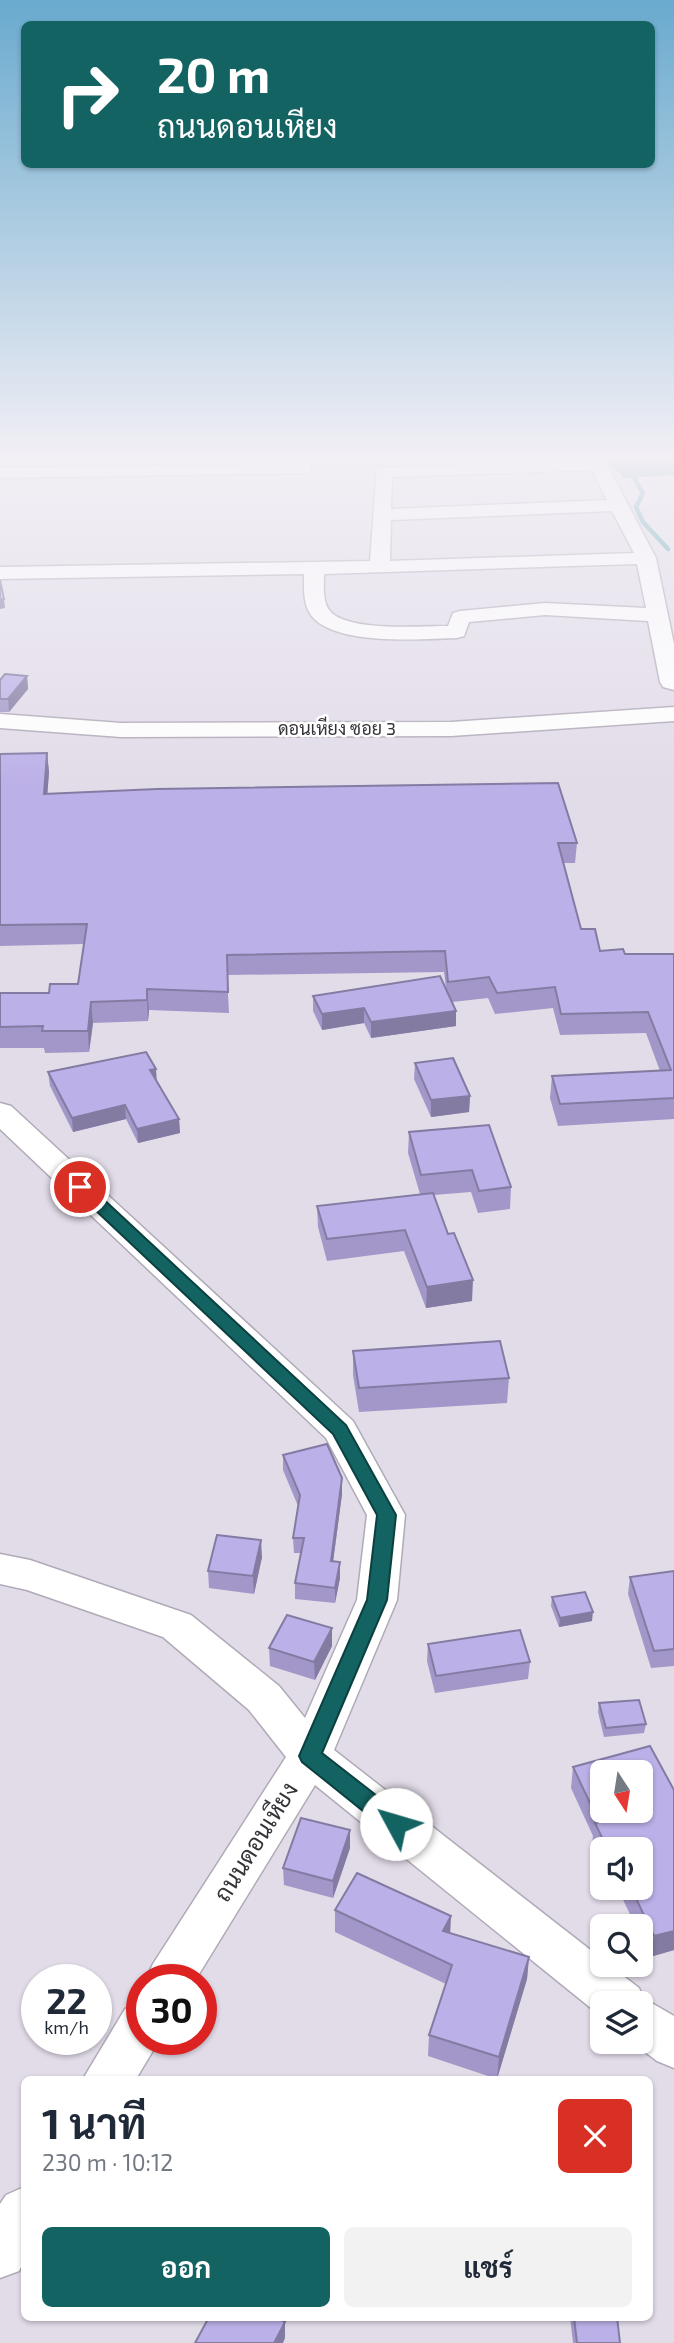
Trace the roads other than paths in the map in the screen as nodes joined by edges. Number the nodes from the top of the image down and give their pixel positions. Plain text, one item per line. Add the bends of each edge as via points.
1 (293, 568) edge
2 (314, 568) edge
3 (648, 568) edge
4 (0, 573) edge
5 (659, 615) junction
6 (674, 683) edge
7 (674, 714) edge
8 (0, 721) edge
9 (0, 1112) edge
10 (0, 1569) edge
11 (310, 1756) junction
12 (179, 1964) edge
13 (606, 1991) edge
14 (653, 2029) edge
15 (674, 2045) edge
16 (126, 2050) edge
17 (110, 2076) edge
18 (21, 2218) edge
19 (0, 2252) edge

1 - 4 street
2 - 5 street via 317,610 323,617 375,632 457,632 460,617 545,609
3 - 5 street
5 - 6 street
7 - 8 street, ดอนเหียง ซอย 3 via 451,729 121,730
9 - 11 street, ถนนดอนเหียง via 340,1430 386,1515 377,1600
10 - 11 street via 177,1626 264,1698
11 - 12 street, ถนนดอนเหียง
11 - 13 street
14 - 15 street
16 - 17 street
18 - 19 street

